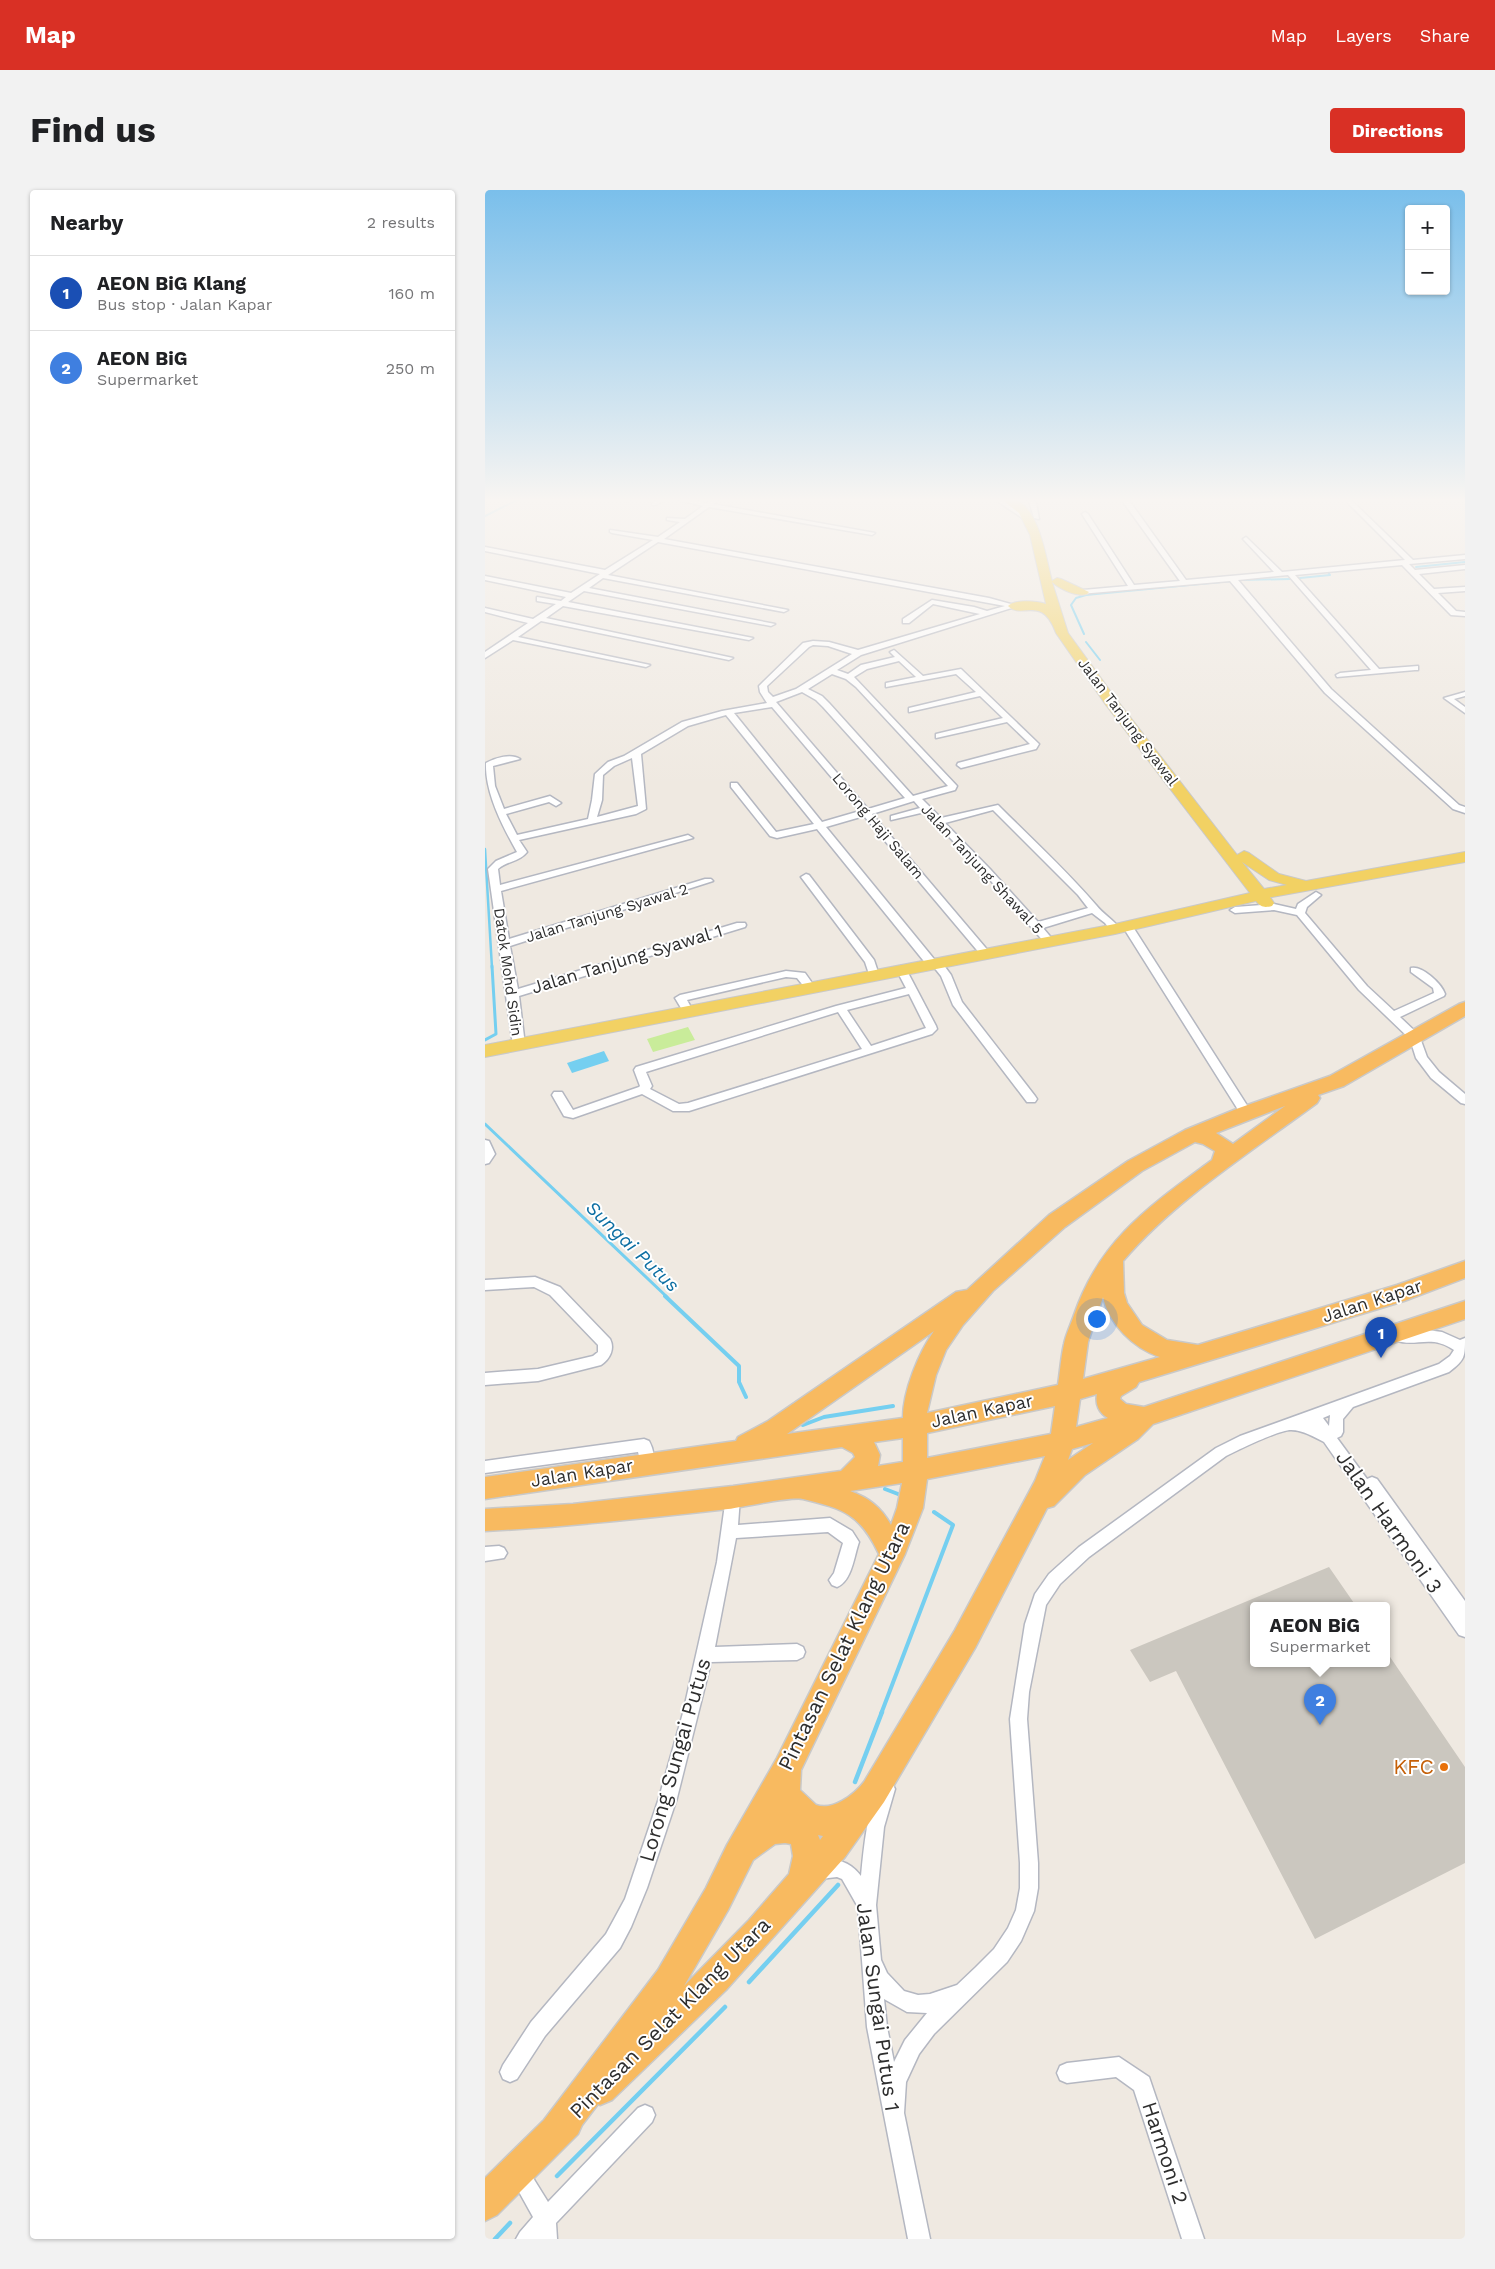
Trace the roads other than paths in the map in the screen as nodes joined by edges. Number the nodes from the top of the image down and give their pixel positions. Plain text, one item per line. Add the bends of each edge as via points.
1 (566, 595) edge
2 (613, 595) edge
3 (702, 595) edge
4 (959, 595) edge
5 (1033, 595) edge
6 (1051, 595) edge
7 (1058, 595) edge
8 (1077, 595) edge
9 (1247, 595) edge
10 (1309, 595) edge
11 (1436, 595) edge
12 (573, 596) joint
13 (1069, 598) dead end
14 (540, 599) dead end
15 (563, 603) junction
16 (1014, 606) junction
17 (485, 610) edge
18 (784, 610) dead end
19 (987, 614) junction
20 (1465, 614) edge
21 (1058, 619) junction
22 (538, 621) junction
23 (906, 621) dead end
24 (771, 624) dead end
25 (512, 638) junction
26 (749, 638) dead end
27 (886, 644) junction
28 (487, 653) edge
29 (858, 653) junction
30 (729, 658) dead end
31 (900, 658) junction
32 (646, 665) dead end
33 (1415, 668) dead end
34 (832, 671) junction
35 (1377, 671) junction
36 (1340, 675) dead end
37 (849, 677) junction
38 (921, 678) junction
39 (889, 685) dead end
40 (802, 689) junction
41 (982, 693) junction
42 (1465, 694) edge
43 (771, 702) junction
44 (912, 710) dead end
45 (1465, 711) edge
46 (729, 712) junction
47 (1009, 719) junction
48 (939, 736) dead end
49 (637, 752) junction
50 (515, 759) dead end
51 (961, 765) dead end
52 (1187, 778) dead end
53 (734, 785) dead end
54 (913, 798) junction
55 (556, 803) dead end
56 (926, 809) junction
57 (1465, 810) edge
58 (866, 812) junction
59 (501, 813) junction
60 (894, 818) dead end
61 (592, 820) junction
62 (941, 822) junction
63 (821, 825) junction
64 (514, 838) junction
65 (688, 838) dead end
66 (1233, 839) dead end
67 (1465, 857) edge
68 (1239, 858) junction
69 (1465, 861) edge
70 (805, 877) dead end
71 (708, 881) dead end
72 (497, 888) junction
73 (1319, 890) junction
74 (1270, 899) junction
75 (1196, 908) junction
76 (1094, 909) junction
77 (1235, 910) junction
78 (1300, 913) junction
79 (741, 925) dead end
80 (1037, 926) junction
81 (1121, 928) junction
82 (1049, 941) junction
83 (505, 944) junction
84 (985, 953) junction
85 (933, 963) junction
86 (901, 969) junction
87 (1415, 970) dead end
88 (874, 974) junction
89 (911, 990) junction
90 (513, 994) junction
91 (840, 1008) junction
92 (1465, 1008) edge
93 (1393, 1016) junction
94 (1415, 1038) junction
95 (519, 1045) junction
96 (485, 1051) edge
97 (869, 1051) junction
98 (1333, 1082) junction
99 (643, 1090) junction
100 (558, 1095) dead end
101 (1031, 1099) dead end
102 (1465, 1100) edge
103 (1246, 1113) junction
104 (1192, 1135) junction
105 (485, 1144) edge
106 (485, 1160) edge
107 (1221, 1163) junction
108 (1111, 1260) junction
109 (1465, 1269) edge
110 (485, 1285) edge
111 (985, 1285) junction
112 (1465, 1310) edge
113 (1380, 1340) junction
114 (1464, 1346) edge
115 (1201, 1354) junction
116 (1146, 1371) junction
117 (485, 1379) edge
118 (1067, 1393) junction
119 (1347, 1404) junction
120 (1318, 1414) junction
121 (1147, 1416) junction
122 (1291, 1424) junction
123 (915, 1426) junction
124 (1333, 1435) junction
125 (846, 1437) junction
126 (1062, 1442) junction
127 (733, 1451) junction
128 (647, 1463) junction
129 (485, 1467) edge
130 (915, 1472) junction
131 (847, 1481) junction
132 (485, 1488) edge
133 (799, 1488) junction
134 (733, 1497) junction
135 (1036, 1508) junction
136 (485, 1520) edge
137 (731, 1532) junction
138 (892, 1554) junction
139 (837, 1580) dead end
140 (1465, 1614) edge
141 (1465, 1630) edge
142 (797, 1652) dead end
143 (705, 1655) junction
144 (896, 1756) junction
145 (787, 1768) junction
146 (874, 1792) junction
147 (737, 1856) junction
148 (807, 1877) junction
149 (867, 1906) junction
150 (870, 1956) junction
151 (975, 1983) junction
152 (510, 2072) dead end
153 (1067, 2073) dead end
154 (645, 2115) dead end
155 (894, 2118) junction
156 (557, 2130) junction
157 (517, 2170) junction
158 (485, 2203) edge
159 (546, 2229) edge
160 (527, 2239) edge
161 (919, 2239) edge
162 (1193, 2239) edge

1 - 12 street
2 - 24 street
3 - 18 street
4 - 16 street
5 - 16 main road
6 - 21 main road, Jalan Tanjung Syawal via 1051,603
7 - 52 main road, Jalan Tanjung Syawal via 1081,640
8 - 13 main road
9 - 57 street via 1328,691 1457,807
10 - 35 street
11 - 20 street via 1454,612
12 - 15 street
14 - 15 street
15 - 22 street
15 - 26 street
16 - 19 street
16 - 21 main road via 1040,606
17 - 22 street
19 - 23 street via 931,602
19 - 27 street
21 - 68 main road, Jalan Tanjung Syawal via 1062,633 1078,658
22 - 25 street
22 - 30 street
25 - 28 street
25 - 32 street
27 - 29 street
27 - 31 street
29 - 34 street
29 - 43 street via 820,642 806,646 763,686
31 - 37 street via 864,667
31 - 38 street
33 - 35 street
34 - 37 street
34 - 40 street
35 - 36 street
37 - 54 street via 953,786
38 - 39 street
38 - 41 street via 956,670
40 - 43 street
40 - 54 street, Jalan Tanjung Shawal 5 via 819,698
41 - 44 street
41 - 47 street
42 - 45 street via 1448,698
43 - 46 street
43 - 58 street, Lorong Haji Salam
46 - 49 street via 685,724
46 - 63 street
47 - 48 street
47 - 51 street via 1035,746
49 - 61 street via 611,764 599,774
49 - 61 street via 643,807
50 - 59 street, Datok Mohd Sidin via 489,765 487,775
53 - 63 street via 773,834
54 - 56 street, Jalan Tanjung Shawal 5
54 - 58 street
55 - 59 street via 550,799
56 - 60 street
56 - 62 street, Jalan Tanjung Shawal 5
58 - 63 street
58 - 84 street, Lorong Haji Salam
59 - 64 street, Datok Mohd Sidin
61 - 64 street
62 - 76 street via 990,807 997,809 1081,892
62 - 80 street, Jalan Tanjung Shawal 5
63 - 85 street
64 - 72 street, Datok Mohd Sidin via 521,854 495,866
65 - 72 street
66 - 68 main road, Jalan Tanjung Syawal
67 - 73 main road
68 - 73 main road via 1274,877
68 - 74 main road, Jalan Tanjung Syawal
68 - 75 main road via 1237,886 1231,895
69 - 73 main road
70 - 88 street via 870,962
71 - 83 street, Jalan Tanjung Syawal 2
72 - 83 street, Datok Mohd Sidin
73 - 74 main road
73 - 78 street
74 - 75 main road
74 - 77 main road
75 - 81 main road
76 - 80 street
76 - 81 street
77 - 78 street via 1273,907
77 - 81 main road
78 - 93 street via 1351,976
79 - 90 street, Jalan Tanjung Syawal 1
80 - 82 street, Jalan Tanjung Shawal 5
81 - 82 main road
81 - 103 street
82 - 84 main road
83 - 90 street, Datok Mohd Sidin
84 - 85 main road
85 - 86 main road
85 - 101 street via 946,975 957,1003
86 - 88 main road
86 - 89 street
87 - 93 street via 1438,987 1440,994
88 - 95 main road
89 - 91 street
89 - 97 street via 931,1029
90 - 95 street, Datok Mohd Sidin
91 - 97 street
91 - 99 street via 643,1068 640,1070 646,1086
92 - 94 highway, Pintasan Selat Klang Utara
93 - 94 street
94 - 98 highway, Pintasan Selat Klang Utara
94 - 102 street via 1422,1058 1435,1075
95 - 96 main road
97 - 99 street via 689,1107 677,1108
98 - 103 highway, Pintasan Selat Klang Utara
98 - 107 highway, Pintasan Selat Klang Utara
99 - 100 street via 573,1114 568,1112
103 - 104 highway, Pintasan Selat Klang Utara
104 - 107 highway via 1220,1143 1226,1149
104 - 111 highway, Pintasan Selat Klang Utara via 1099,1190 1057,1221
105 - 106 street via 489,1154
107 - 108 highway, Pintasan Selat Klang Utara via 1163,1207
108 - 115 highway via 1116,1305 1134,1331 1162,1348
108 - 118 highway, Pintasan Selat Klang Utara via 1091,1298 1076,1342
109 - 115 highway, Jalan Kapar via 1404,1292
110 - 117 street via 535,1282 555,1291 605,1343 606,1352 596,1361 538,1375
111 - 123 highway, Pintasan Selat Klang Utara via 936,1346 924,1375 915,1411
111 - 127 highway via 777,1428
112 - 113 highway, Jalan Kapar
113 - 114 street via 1432,1334
113 - 121 highway, Jalan Kapar
114 - 119 street via 1455,1360 1443,1368
115 - 116 highway, Jalan Kapar
116 - 118 highway, Jalan Kapar
116 - 121 highway via 1110,1390 1108,1399 1110,1407 1121,1414
118 - 123 highway, Jalan Kapar
118 - 126 highway, Pintasan Selat Klang Utara
119 - 120 street
119 - 124 street, Jalan Harmoni 3 via 1336,1417
120 - 122 street
120 - 124 street, Jalan Harmoni 3
121 - 126 highway, Jalan Kapar
121 - 135 highway via 1127,1436 1072,1471
122 - 124 street, Jalan Harmoni 3
122 - 151 street via 1221,1452 1078,1557 1065,1568 1041,1600 1034,1619 1019,1708 1029,1869 1025,1909 1014,1937 999,1959
123 - 125 highway, Jalan Kapar
123 - 130 highway, Pintasan Selat Klang Utara
124 - 140 street, Jalan Harmoni 3
124 - 141 street, Jalan Harmoni 3
125 - 127 highway, Jalan Kapar
125 - 131 highway via 868,1452 868,1461
126 - 130 highway, Jalan Kapar
126 - 135 highway, Pintasan Selat Klang Utara
127 - 128 highway, Jalan Kapar
128 - 129 street via 644,1445
128 - 132 highway, Jalan Kapar
130 - 131 highway, Jalan Kapar
130 - 138 highway, Pintasan Selat Klang Utara via 910,1508
131 - 133 highway, Jalan Kapar
133 - 134 highway, Jalan Kapar
133 - 138 highway via 861,1506 879,1526
134 - 136 highway, Jalan Kapar via 573,1515
134 - 137 street, Lorong Sungai Putus
135 - 144 highway, Pintasan Selat Klang Utara via 965,1639
137 - 139 street via 829,1525 851,1542
137 - 143 street, Lorong Sungai Putus
138 - 145 highway, Pintasan Selat Klang Utara
142 - 143 street
143 - 152 street, Lorong Sungai Putus via 665,1809 623,1926 538,2029
144 - 146 highway, Pintasan Selat Klang Utara
144 - 149 street via 875,1827
145 - 146 highway via 785,1786 791,1804 819,1823 847,1816
145 - 147 highway, Pintasan Selat Klang Utara
146 - 148 highway, Pintasan Selat Klang Utara
147 - 148 highway via 759,1835 788,1827 801,1832 804,1839 810,1860
147 - 156 highway, Pintasan Selat Klang Utara via 717,1899 669,1981
148 - 149 street, Jalan Sungai Putus 1 via 826,1868 848,1873
148 - 156 highway, Pintasan Selat Klang Utara via 715,1979
149 - 150 street, Jalan Sungai Putus 1
150 - 151 street via 884,1986 897,1999 911,2004 945,2000
150 - 155 street, Jalan Sungai Putus 1 via 877,2027
151 - 155 street via 946,2007 912,2049 900,2070 894,2092
153 - 162 street, Harmoni 2 via 1119,2067 1142,2084
154 - 159 street
155 - 161 street, Jalan Sungai Putus 1
156 - 157 highway, Pintasan Selat Klang Utara
157 - 158 highway, Pintasan Selat Klang Utara
157 - 159 street
159 - 160 street

